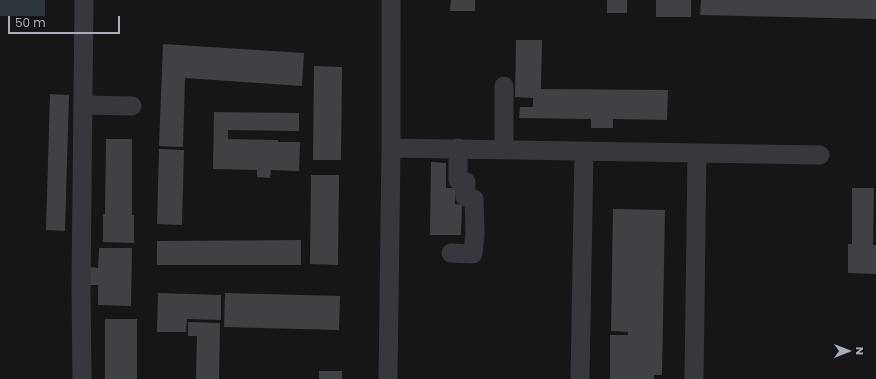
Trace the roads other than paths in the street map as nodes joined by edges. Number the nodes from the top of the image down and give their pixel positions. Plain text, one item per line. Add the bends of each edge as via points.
1 (84, 0) edge
2 (391, 0) edge
3 (504, 86) dead end
4 (83, 105) junction
5 (132, 106) dead end
6 (391, 148) junction
7 (458, 148) junction
8 (504, 149) junction
9 (584, 151) junction
10 (697, 153) junction
11 (820, 155) dead end
12 (451, 253) dead end
13 (82, 379) edge
14 (388, 379) edge
15 (580, 379) edge
16 (694, 379) edge

1 - 4 street
2 - 6 street
3 - 8 street
4 - 5 street
4 - 13 street
6 - 7 street
6 - 14 street
7 - 8 street
7 - 12 street via 458,180 466,182 465,197 474,199 475,233 473,254
8 - 9 street
9 - 10 street
9 - 15 street
10 - 11 street
10 - 16 street

